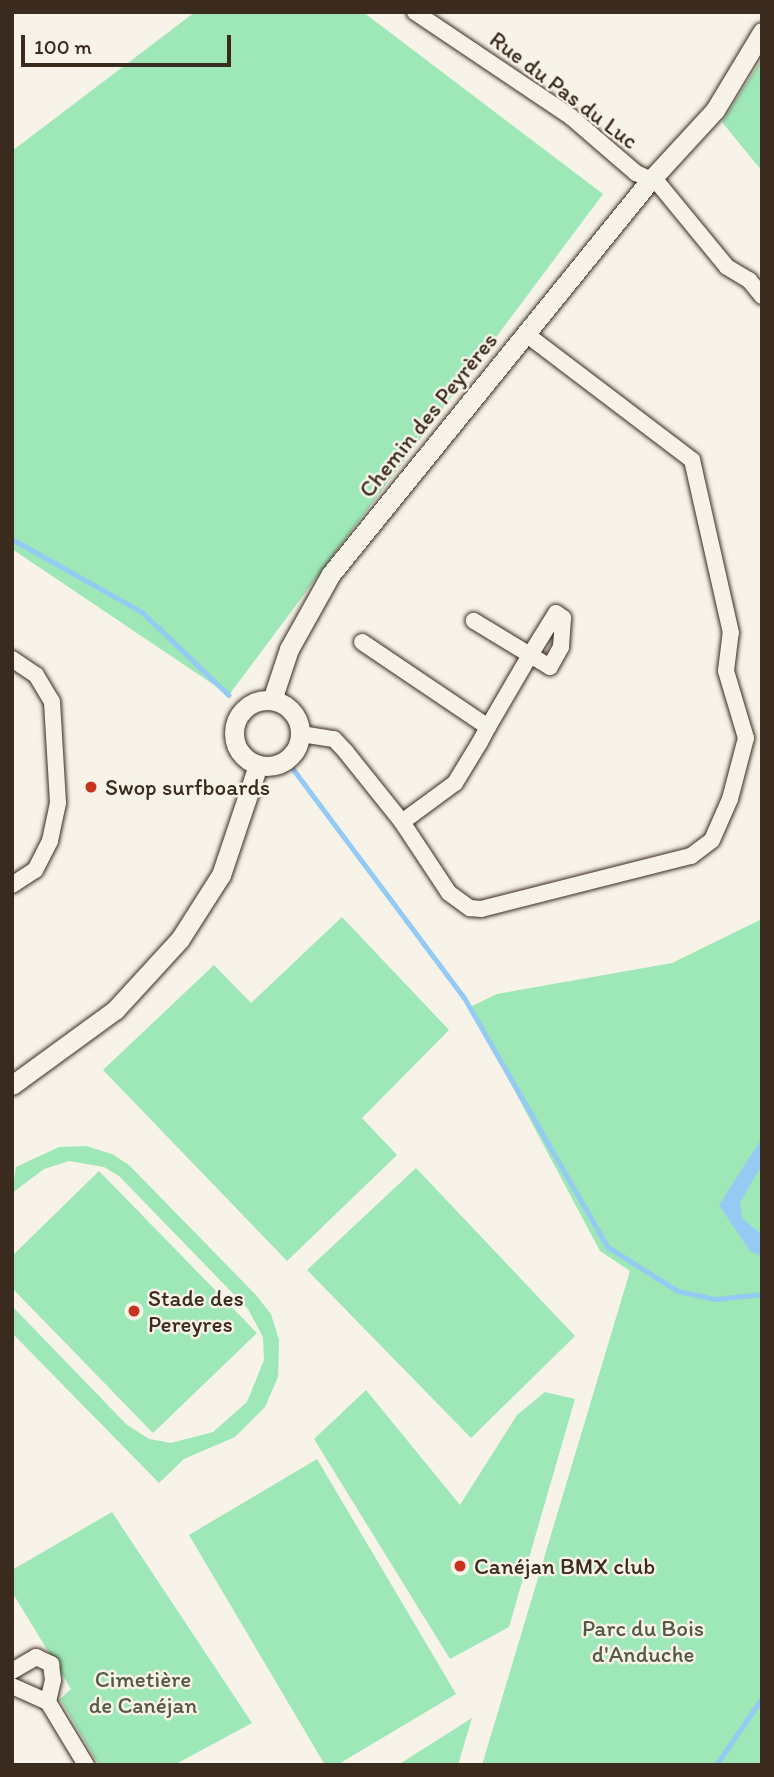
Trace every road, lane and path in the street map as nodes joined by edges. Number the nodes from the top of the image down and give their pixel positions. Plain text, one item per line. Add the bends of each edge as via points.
1 (415, 12) edge
2 (762, 33) edge
3 (652, 179) junction
4 (762, 296) edge
5 (526, 334) junction
6 (474, 621) dead end
7 (362, 642) dead end
8 (12, 659) edge
9 (272, 700) junction
10 (488, 727) junction
11 (300, 734) junction
12 (258, 765) junction
13 (402, 822) junction
14 (12, 885) edge
15 (12, 1085) edge
16 (12, 1671) edge
17 (12, 1686) edge
18 (48, 1702) junction
19 (86, 1765) edge

1 - 3 street, Rue du Pas du Luc via 499,65 571,117 636,173
2 - 3 street, Chemin des Peyrères via 715,110
3 - 4 street, Rue du Pas du Luc via 727,267 749,280
3 - 5 street, Chemin des Peyrères
5 - 9 street, Chemin des Peyrères via 331,574 289,649
5 - 13 street via 692,460 731,633 726,671 746,748 712,840 698,852 481,909 449,893
6 - 10 street via 530,655
7 - 10 street
8 - 14 street via 36,675 52,702 58,803 50,841 35,870
9 - 11 street via 296,715
9 - 12 street via 250,704 238,719 235,741 240,752
10 - 13 street via 455,783
11 - 12 street via 287,760
11 - 13 street via 334,739
12 - 15 street via 230,854 180,939 115,1010
16 - 18 street via 36,1657 51,1664 54,1680
17 - 18 street
18 - 19 street

